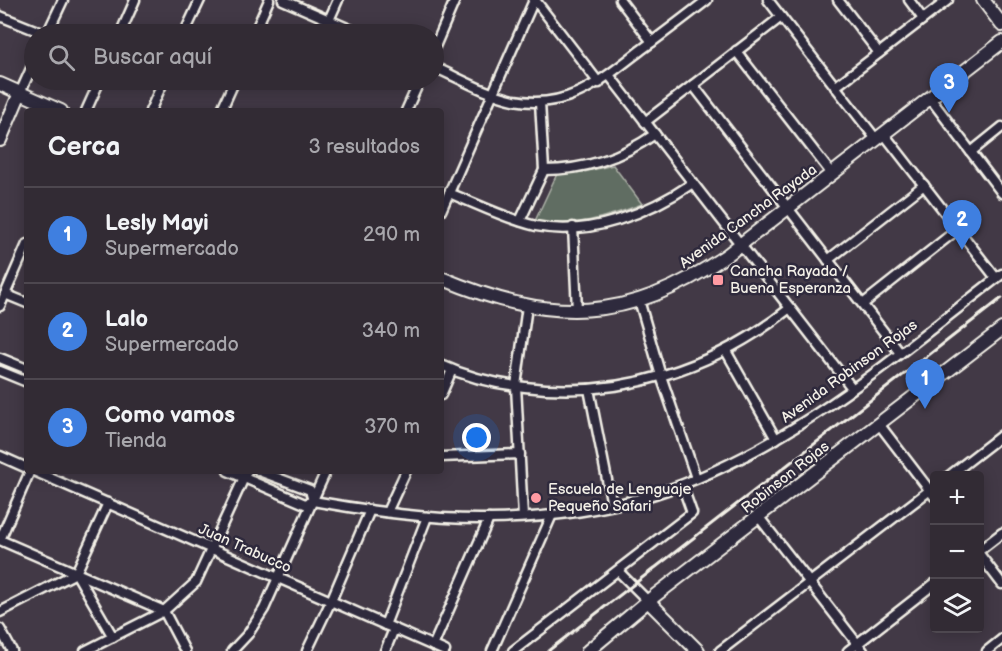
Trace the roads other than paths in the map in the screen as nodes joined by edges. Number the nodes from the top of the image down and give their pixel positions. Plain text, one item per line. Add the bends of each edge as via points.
1 (63, 0) edge
2 (135, 0) edge
3 (200, 0) edge
4 (269, 0) edge
5 (283, 0) edge
6 (338, 0) edge
7 (455, 0) edge
8 (534, 0) edge
9 (620, 0) edge
10 (707, 0) edge
11 (768, 0) edge
12 (838, 0) edge
13 (909, 0) edge
14 (948, 0) edge
15 (983, 0) edge
16 (0, 16) edge
17 (781, 16) junction
18 (924, 19) junction
19 (329, 20) junction
20 (51, 24) edge
21 (124, 24) edge
22 (189, 24) edge
23 (258, 24) edge
24 (338, 24) edge
25 (24, 25) edge
26 (1002, 25) edge
27 (444, 26) edge
28 (652, 42) junction
29 (1002, 42) edge
30 (736, 51) junction
31 (879, 53) junction
32 (444, 71) edge
33 (609, 75) junction
34 (599, 83) junction
35 (0, 84) edge
36 (693, 85) junction
37 (24, 86) edge
38 (835, 87) junction
39 (95, 90) edge
40 (159, 90) edge
41 (230, 90) edge
42 (415, 90) edge
43 (21, 93) junction
44 (493, 93) junction
45 (930, 98) junction
46 (540, 102) junction
47 (54, 108) edge
48 (87, 108) edge
49 (151, 108) edge
50 (222, 108) edge
51 (407, 108) edge
52 (645, 122) junction
53 (1002, 127) edge
54 (654, 134) junction
55 (880, 136) junction
56 (0, 140) edge
57 (970, 152) junction
58 (544, 170) junction
59 (832, 174) junction
60 (693, 183) junction
61 (924, 185) junction
62 (1002, 193) edge
63 (449, 194) junction
64 (444, 205) edge
65 (788, 208) junction
66 (520, 221) junction
67 (573, 227) junction
68 (958, 229) junction
69 (741, 244) junction
70 (24, 251) edge
71 (828, 260) junction
72 (999, 276) edge
73 (444, 279) edge
74 (5, 294) junction
75 (639, 300) junction
76 (24, 302) edge
77 (863, 304) junction
78 (0, 306) edge
79 (527, 306) junction
80 (790, 308) junction
81 (577, 310) junction
82 (1002, 328) edge
83 (726, 351) junction
84 (900, 352) junction
85 (0, 358) edge
86 (444, 366) edge
87 (24, 368) edge
88 (0, 370) edge
89 (452, 370) junction
90 (661, 376) junction
91 (24, 381) edge
92 (516, 386) junction
93 (444, 388) edge
94 (852, 388) junction
95 (589, 389) junction
96 (879, 424) junction
97 (1002, 435) edge
98 (776, 439) junction
99 (520, 454) junction
100 (0, 456) edge
101 (444, 457) edge
102 (24, 467) edge
103 (955, 471) edge
104 (31, 474) edge
105 (246, 474) edge
106 (267, 474) edge
107 (325, 474) edge
108 (405, 474) edge
109 (52, 475) edge
110 (696, 478) junction
111 (681, 485) junction
112 (930, 487) edge
113 (930, 493) edge
114 (313, 501) junction
115 (108, 503) junction
116 (612, 505) junction
117 (370, 510) junction
118 (387, 512) junction
119 (552, 514) junction
120 (758, 516) junction
121 (427, 517) junction
122 (523, 518) junction
123 (489, 519) junction
124 (1002, 532) edge
125 (0, 540) edge
126 (984, 547) edge
127 (213, 549) junction
128 (984, 560) edge
129 (618, 571) junction
130 (76, 573) junction
131 (278, 578) junction
132 (810, 583) junction
133 (1002, 584) edge
134 (930, 587) edge
135 (331, 601) junction
136 (648, 601) junction
137 (164, 611) junction
138 (0, 612) edge
139 (385, 625) junction
140 (0, 628) edge
141 (394, 629) junction
142 (113, 637) junction
143 (1002, 639) edge
144 (433, 646) junction
145 (861, 647) edge
146 (12, 651) edge
147 (85, 651) edge
148 (185, 651) edge
149 (232, 651) edge
150 (307, 651) edge
151 (385, 651) edge
152 (445, 651) edge
153 (492, 651) edge
154 (513, 651) edge
155 (588, 651) edge
156 (698, 651) edge
157 (720, 651) edge
158 (848, 651) edge
159 (987, 651) edge

1 - 20 street
2 - 21 street
3 - 22 street
4 - 23 street
5 - 19 street
6 - 19 street
7 - 27 street
8 - 34 street
8 - 44 street
9 - 28 street
10 - 28 street
11 - 17 street
12 - 31 street
13 - 18 street
14 - 18 street
15 - 26 street
16 - 25 street
17 - 30 street
17 - 38 street
18 - 31 street
19 - 24 street
28 - 33 street
29 - 45 street, Avenida Cancha Rayada
30 - 36 street
30 - 59 street
31 - 38 street
32 - 44 street
33 - 34 street
33 - 52 street
34 - 46 street via 575,95
35 - 43 street
36 - 52 street
36 - 65 street
37 - 43 street
38 - 55 street
39 - 48 street
40 - 49 street
41 - 50 street
42 - 51 street
43 - 47 street
43 - 56 street
44 - 46 street
44 - 63 street
45 - 55 street, Avenida Cancha Rayada
45 - 57 street
46 - 58 street
52 - 54 street
53 - 57 street
54 - 58 street via 628,151 598,163
54 - 60 street
55 - 59 street, Avenida Cancha Rayada
55 - 61 street
57 - 62 street
58 - 66 street
59 - 65 street, Avenida Cancha Rayada
60 - 67 street via 663,202 631,215
60 - 69 street
61 - 68 street
61 - 71 street
63 - 64 street
63 - 66 street
65 - 69 street, Avenida Cancha Rayada
65 - 71 street
66 - 67 street
67 - 81 street
68 - 72 street
68 - 77 street
69 - 75 street, Avenida Cancha Rayada via 688,280
69 - 80 street
70 - 74 street
71 - 77 street
72 - 84 street, Avenida Robinson Rojas
73 - 79 street, Avenida Cancha Rayada
74 - 76 street
74 - 78 street
75 - 81 street, Avenida Cancha Rayada
75 - 90 street
77 - 84 street
79 - 81 street, Avenida Cancha Rayada
79 - 92 street
80 - 83 street
80 - 94 street
82 - 96 street, Robinson Rojas
83 - 90 street
83 - 98 street
84 - 94 street, Avenida Robinson Rojas
85 - 87 street
86 - 89 street
88 - 91 street
89 - 92 street
89 - 93 street
90 - 95 street
90 - 110 street
92 - 95 street
92 - 99 street
94 - 98 street, Avenida Robinson Rojas
95 - 116 street
96 - 112 street
96 - 120 street, Robinson Rojas
97 - 103 street
98 - 110 street, Avenida Robinson Rojas
99 - 101 street
99 - 122 street
100 - 102 street
104 - 125 street
105 - 114 street, Avenida Robinson Rojas via 304,504
105 - 127 street
106 - 114 street via 310,490
107 - 114 street
108 - 118 street
109 - 115 street, Juan Trabucco
110 - 111 street, Avenida Robinson Rojas
111 - 116 street, Avenida Robinson Rojas
111 - 129 street via 692,513
113 - 132 street
114 - 117 street, Avenida Robinson Rojas
114 - 131 street
115 - 127 street, Juan Trabucco
115 - 130 street
116 - 119 street, Avenida Robinson Rojas
117 - 118 street, Avenida Robinson Rojas
117 - 135 street
118 - 121 street, Avenida Robinson Rojas
119 - 122 street, Avenida Robinson Rojas
119 - 153 street
120 - 132 street
120 - 136 street, Robinson Rojas
121 - 123 street, Avenida Robinson Rojas
121 - 139 street
122 - 123 street, Avenida Robinson Rojas
123 - 144 street
124 - 126 street
125 - 130 street
127 - 131 street, Juan Trabucco
127 - 137 street via 196,582
128 - 133 street
129 - 136 street
129 - 154 street
130 - 137 street
130 - 138 street
130 - 142 street
131 - 135 street, Juan Trabucco
131 - 149 street via 260,617
132 - 145 street
132 - 157 street
134 - 145 street
135 - 139 street, Juan Trabucco
135 - 150 street
136 - 155 street, Robinson Rojas
136 - 156 street
137 - 142 street
137 - 148 street
139 - 141 street, Juan Trabucco
140 - 146 street
141 - 144 street, Juan Trabucco
141 - 151 street
142 - 147 street
143 - 159 street
144 - 152 street, Juan Trabucco
145 - 158 street

